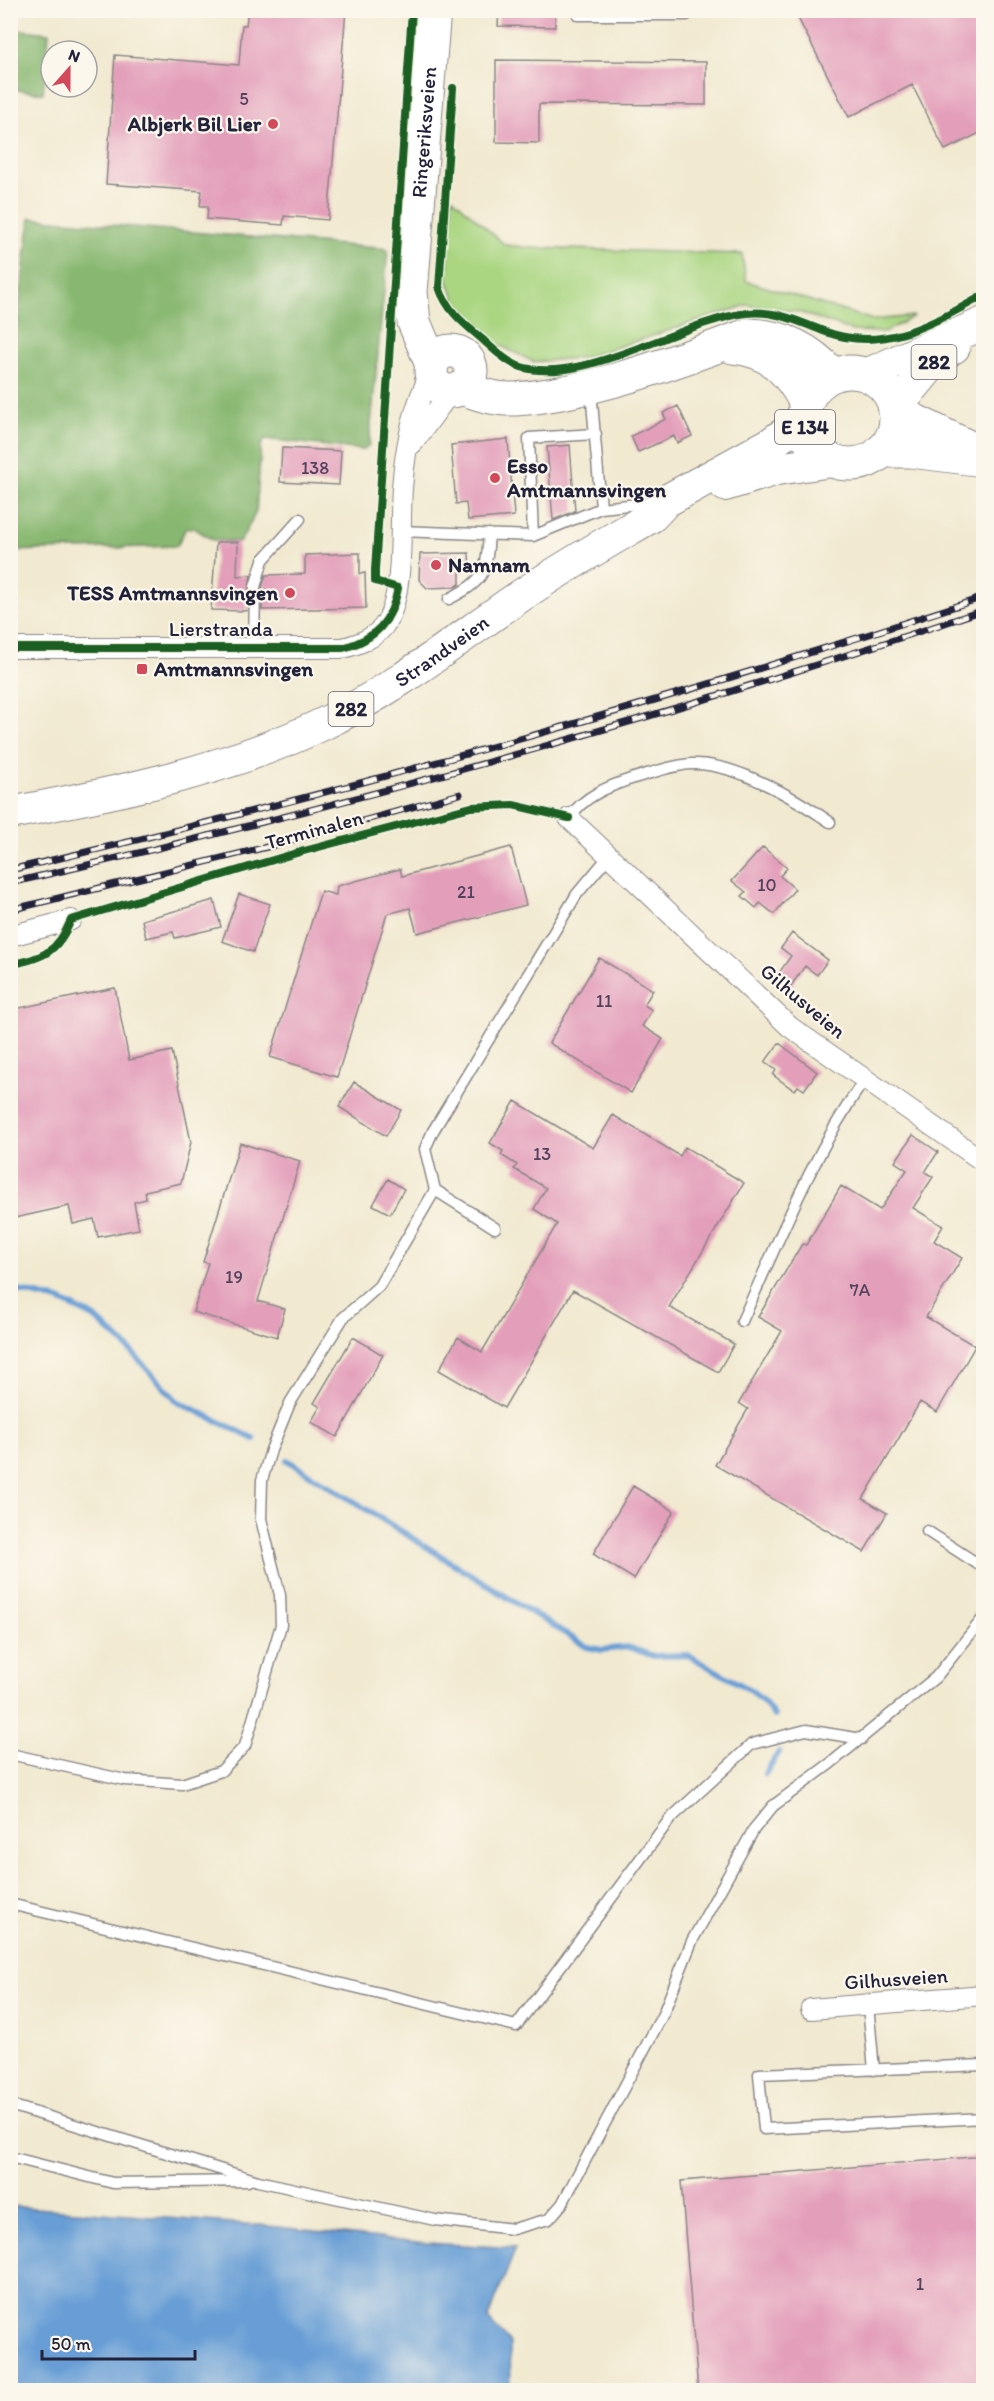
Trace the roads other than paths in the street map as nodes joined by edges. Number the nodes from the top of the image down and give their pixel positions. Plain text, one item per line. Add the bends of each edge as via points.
1 (434, 10) edge
2 (687, 10) edge
3 (578, 15) dead end
4 (984, 325) edge
5 (720, 345) junction
6 (450, 372) junction
7 (833, 375) junction
8 (866, 375) junction
9 (591, 387) junction
10 (895, 410) junction
11 (805, 412) junction
12 (596, 434) junction
13 (881, 451) junction
14 (407, 453) junction
15 (984, 453) edge
16 (984, 460) edge
17 (832, 461) junction
18 (601, 508) junction
19 (659, 509) junction
20 (300, 519) dead end
21 (400, 531) junction
22 (489, 534) junction
23 (533, 536) junction
24 (449, 599) dead end
25 (254, 647) junction
26 (10, 648) edge
27 (10, 813) edge
28 (569, 818) joint
29 (830, 822) dead end
30 (610, 855) junction
31 (71, 920) dead end
32 (10, 936) edge
33 (864, 1080) junction
34 (984, 1162) edge
35 (435, 1191) junction
36 (495, 1228) dead end
37 (742, 1321) dead end
38 (927, 1531) dead end
39 (984, 1568) edge
40 (984, 1617) edge
41 (862, 1739) junction
42 (10, 1754) edge
43 (10, 1904) edge
44 (984, 1995) edge
45 (868, 2005) junction
46 (811, 2009) dead end
47 (984, 2065) edge
48 (874, 2070) junction
49 (10, 2105) edge
50 (984, 2118) edge
51 (10, 2157) edge
52 (258, 2181) junction

1 - 6 highway, Ringeriksveien via 411,292 418,334
2 - 3 lane via 687,15
4 - 8 main road, 282
4 - 10 main road, 282 via 937,358
5 - 7 highway, E 134 via 748,335 784,340 812,355
5 - 9 highway, E 134
5 - 11 highway, E 134 via 749,348 770,357 789,374
6 - 9 highway, E 134 via 534,396
6 - 14 street
6 - 14 street, Lierstranda via 418,399
7 - 8 highway
7 - 11 highway, E 134 via 817,386
8 - 10 highway via 887,392
9 - 12 lane
10 - 13 highway via 893,433
10 - 15 highway
11 - 17 highway, E 134 via 812,445
11 - 19 main road, Strandveien / 282 via 770,444
12 - 18 lane
12 - 23 lane via 529,438
13 - 16 highway, E 134
13 - 17 highway, E 134 via 863,462
14 - 21 street, Lierstranda
17 - 19 main road, Strandveien / 282 via 749,476 674,511
18 - 19 lane
18 - 23 lane
19 - 27 main road, Strandveien / 282 via 536,586 398,683 285,742 204,770
20 - 25 lane via 263,560 255,587
21 - 22 lane
21 - 25 street, Lierstranda via 395,601 382,627 370,638 343,648
22 - 23 lane
22 - 24 lane via 486,571 469,588
25 - 26 street, Lierstranda
28 - 29 lane via 587,799 604,790 692,764 734,772 781,793
28 - 30 street, Gilhusveien
30 - 33 street, Gilhusveien via 790,1027
30 - 35 lane via 577,894 443,1113 425,1149
31 - 32 street
33 - 34 street, Gilhusveien
33 - 37 lane via 815,1162
35 - 36 lane
35 - 42 lane via 379,1286 343,1318 290,1403 271,1450 262,1480 261,1519 280,1595 281,1624 245,1746 220,1771 182,1784 125,1780
38 - 39 lane
40 - 41 lane via 936,1677
41 - 43 lane via 806,1730 752,1744 670,1819 516,2026
41 - 52 lane via 773,1806 754,1829 692,1941 663,2014 562,2204 549,2219 513,2229 435,2220
44 - 45 street, Gilhusveien
45 - 46 street, Gilhusveien
45 - 48 lane
47 - 48 lane
48 - 50 lane via 759,2073 764,2128
49 - 52 lane
51 - 52 lane via 113,2184

